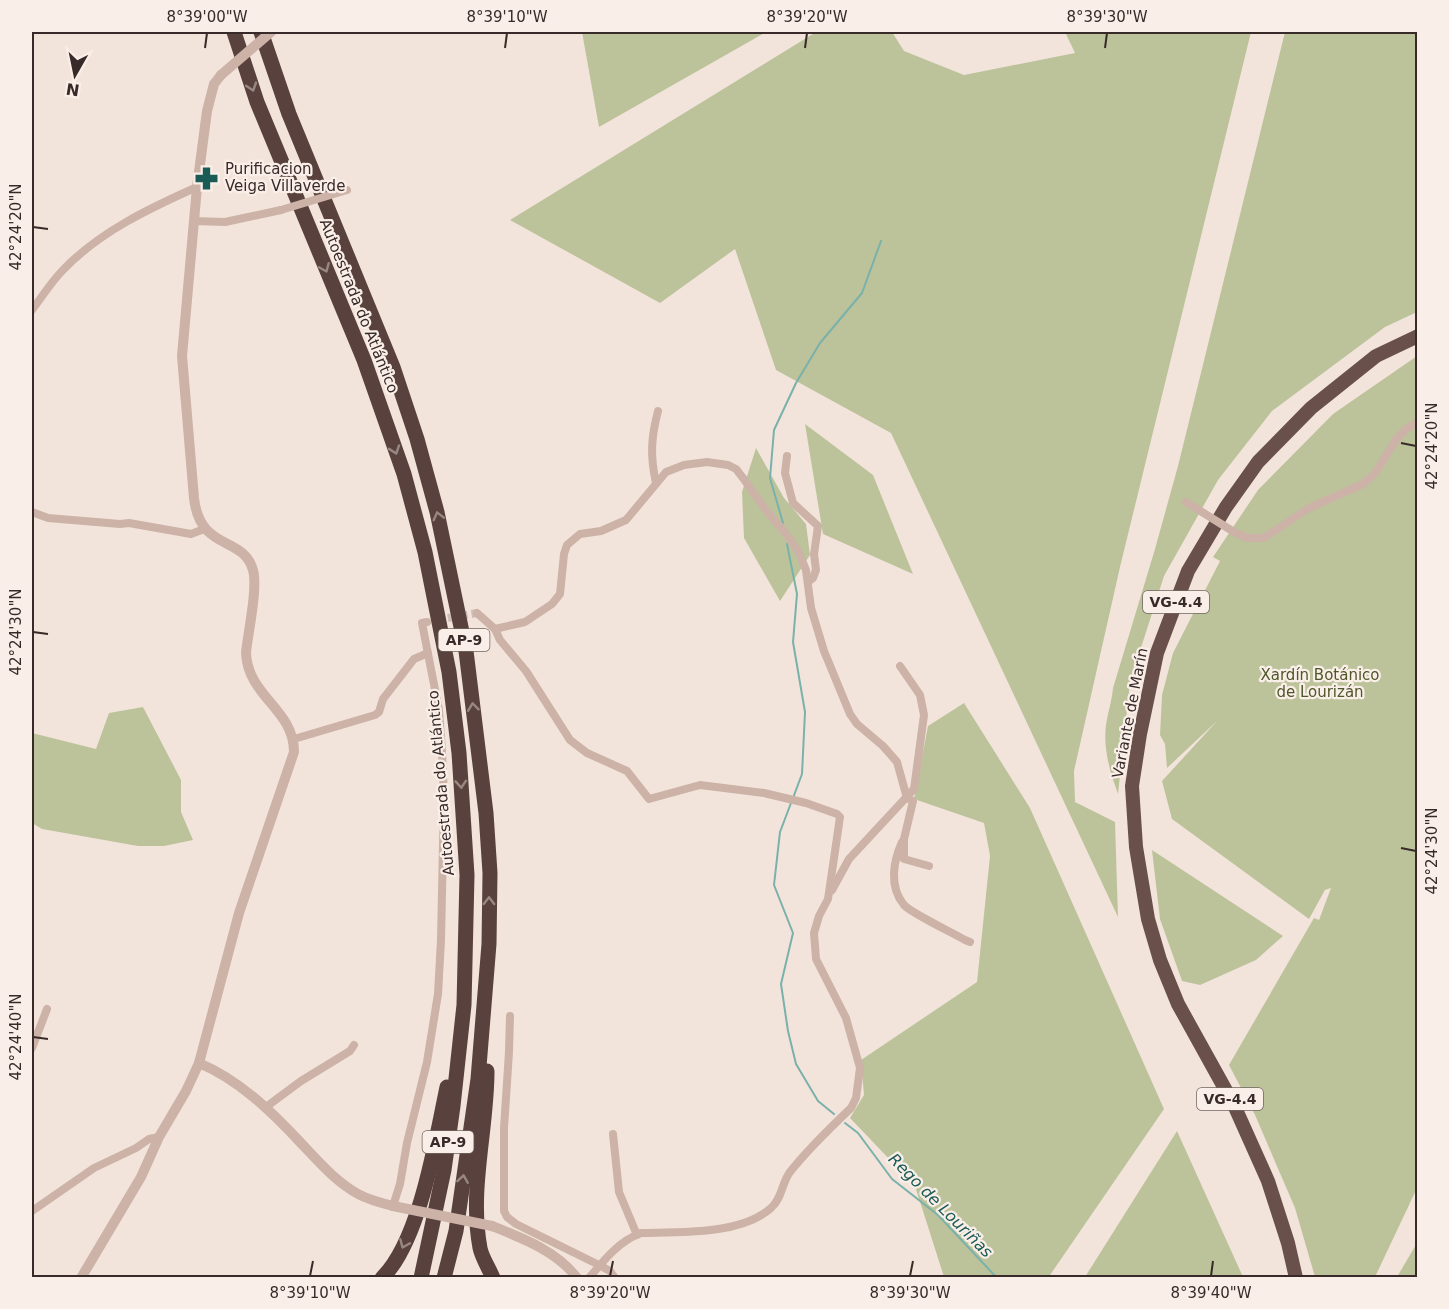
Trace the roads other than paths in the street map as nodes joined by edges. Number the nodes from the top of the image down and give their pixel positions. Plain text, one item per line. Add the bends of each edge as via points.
1 (234, 32) edge
2 (261, 32) edge
3 (271, 32) edge
4 (197, 187) junction
5 (347, 190) dead end
6 (194, 221) junction
7 (32, 310) edge
8 (1418, 336) edge
9 (658, 411) dead end
10 (1418, 422) edge
11 (787, 456) dead end
12 (656, 483) junction
13 (1186, 502) dead end
14 (32, 512) edge
15 (204, 529) junction
16 (809, 581) junction
17 (477, 613) dead end
18 (427, 622) dead end
19 (495, 629) junction
20 (428, 653) junction
21 (900, 666) dead end
22 (294, 739) junction
23 (908, 798) junction
24 (903, 839) junction
25 (929, 866) dead end
26 (828, 899) junction
27 (970, 942) dead end
28 (489, 944) junction
29 (464, 1005) junction
30 (47, 1009) dead end
31 (510, 1017) dead end
32 (354, 1045) dead end
33 (32, 1048) edge
34 (199, 1063) junction
35 (266, 1107) junction
36 (613, 1134) dead end
37 (159, 1137) junction
38 (393, 1206) junction
39 (32, 1211) edge
40 (637, 1235) junction
41 (599, 1265) junction
42 (81, 1278) edge
43 (382, 1278) edge
44 (421, 1278) edge
45 (444, 1278) edge
46 (494, 1278) edge
47 (577, 1278) edge
48 (590, 1278) edge
49 (615, 1278) edge
50 (1296, 1278) edge

1 -> 29 highway, Autoestrada do Atlántico / AP-9 via 257,102 364,360 404,474 425,552 449,672 459,753 467,875
28 -> 2 highway, Autoestrada do Atlántico / AP-9 via 490,873 483,790 466,651 437,512 393,368 289,114
3 - 4 street, bridge via 214,84
4 - 6 street
4 - 7 street via 151,208 79,255
5 - 6 street, bridge via 225,222
6 - 15 street via 182,356 195,510
8 - 50 highway, Variante de Marín / VG-4.4 via 1376,356 1311,408 1266,454 1226,507 1188,571 1157,653 1132,786 1136,847 1148,919 1160,960 1178,1004 1234,1105 1268,1181
9 - 12 street via 651,459
10 - 13 street, bridge via 1395,441 1376,472 1363,484 1309,508 1264,538 1247,538
11 - 16 street via 785,473 793,503 818,526 816,570
12 - 16 street via 666,472 684,465 707,462 736,469 795,545
12 - 19 street via 626,520 601,531 580,534 567,545 560,594 552,604 525,622
14 - 15 street via 48,518 129,524 190,534
15 - 22 street via 241,552 250,563 254,580 247,666
16 - 23 street via 824,651 850,714 897,762
17 - 19 street
18 - 20 street via 422,623
19 - 26 street via 570,740 587,753 627,771 649,799 700,785 764,793 837,814 840,817
20 - 22 street via 414,659 375,715
20 - 38 street via 439,710 444,797 438,994 427,1062
21 - 23 street via 920,695 924,715 914,789
22 - 34 street via 291,766 243,903
23 - 24 street via 912,801
23 - 26 street via 849,859
24 - 25 street via 904,859
24 - 27 street via 897,852 893,885 904,906
26 - 40 street via 814,933 816,958 846,1018 860,1068 851,1108 791,1171 770,1209 737,1226
45 -> 28 highway, Autoestrada do Atlántico / AP-9 via 456,1231 478,1079
28 - 46 highway via 487,1105 475,1204 481,1250
29 -> 43 highway via 425,1185 406,1242
29 - 44 highway, Autoestrada do Atlántico / AP-9 via 444,1170
30 - 33 street
31 - 41 street via 504,1211 516,1224
32 - 35 street
34 - 35 street via 236,1083
34 - 37 street
35 - 38 street via 330,1173 357,1193
36 - 40 street via 619,1192
37 - 39 street via 94,1168
37 - 42 street via 141,1177
38 - 47 street, bridge via 492,1226 543,1250 568,1266
40 - 41 street
41 - 48 street
41 - 49 street

